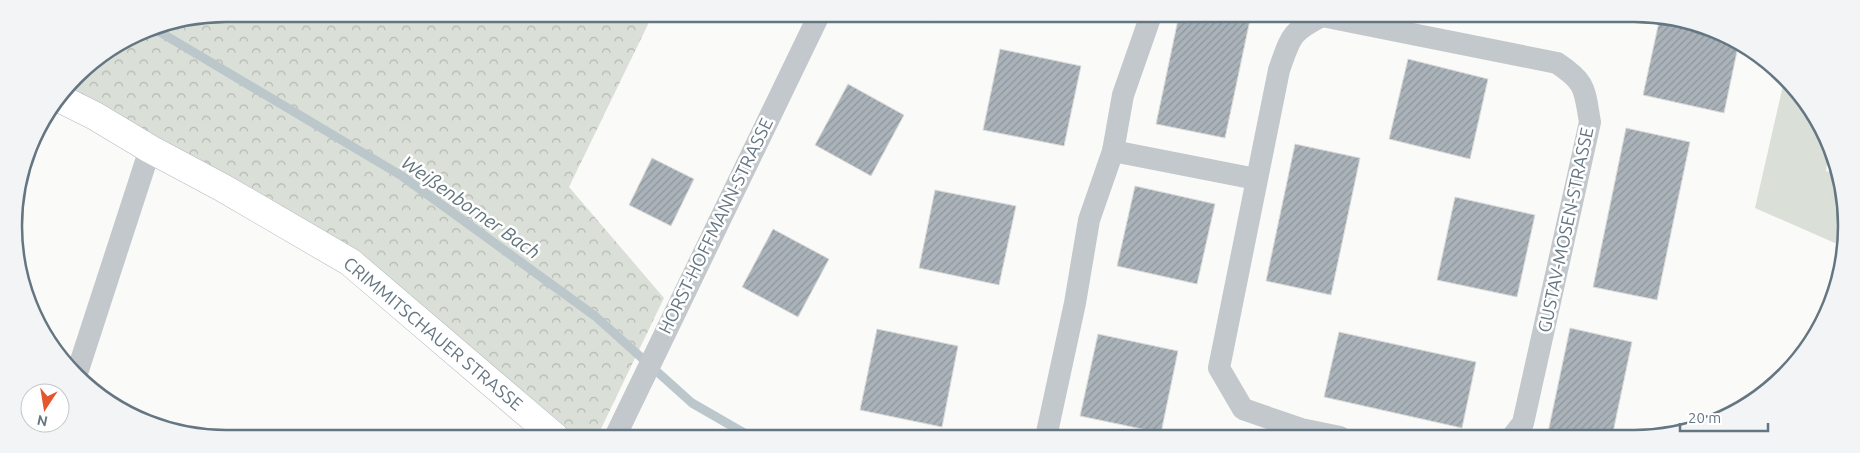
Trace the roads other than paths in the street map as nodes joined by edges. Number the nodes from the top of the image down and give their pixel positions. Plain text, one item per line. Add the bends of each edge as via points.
1 (814, 22) edge
2 (1149, 22) edge
3 (1310, 22) edge
4 (1352, 22) edge
5 (66, 101) edge
6 (150, 149) junction
7 (1113, 151) junction
8 (1256, 179) junction
9 (79, 367) edge
10 (547, 430) edge
11 (618, 430) edge
12 (1048, 430) edge
13 (1305, 430) edge
14 (1518, 430) edge

1 - 11 street, HORST-HOFFMANN-STRASSE
2 - 7 street via 1123,95
3 - 8 street, GUSTAV-MOSEN-STRASSE via 1290,37 1279,70
4 - 14 street, GUSTAV-MOSEN-STRASSE via 1557,63 1584,87 1590,122 1523,423
5 - 6 main road, CRIMMITSCHAUER STRASSE
6 - 9 street
6 - 10 main road, CRIMMITSCHAUER STRASSE via 350,262
7 - 8 street
7 - 12 street via 1089,220 1076,303
8 - 13 street, GUSTAV-MOSEN-STRASSE via 1219,368 1243,408

